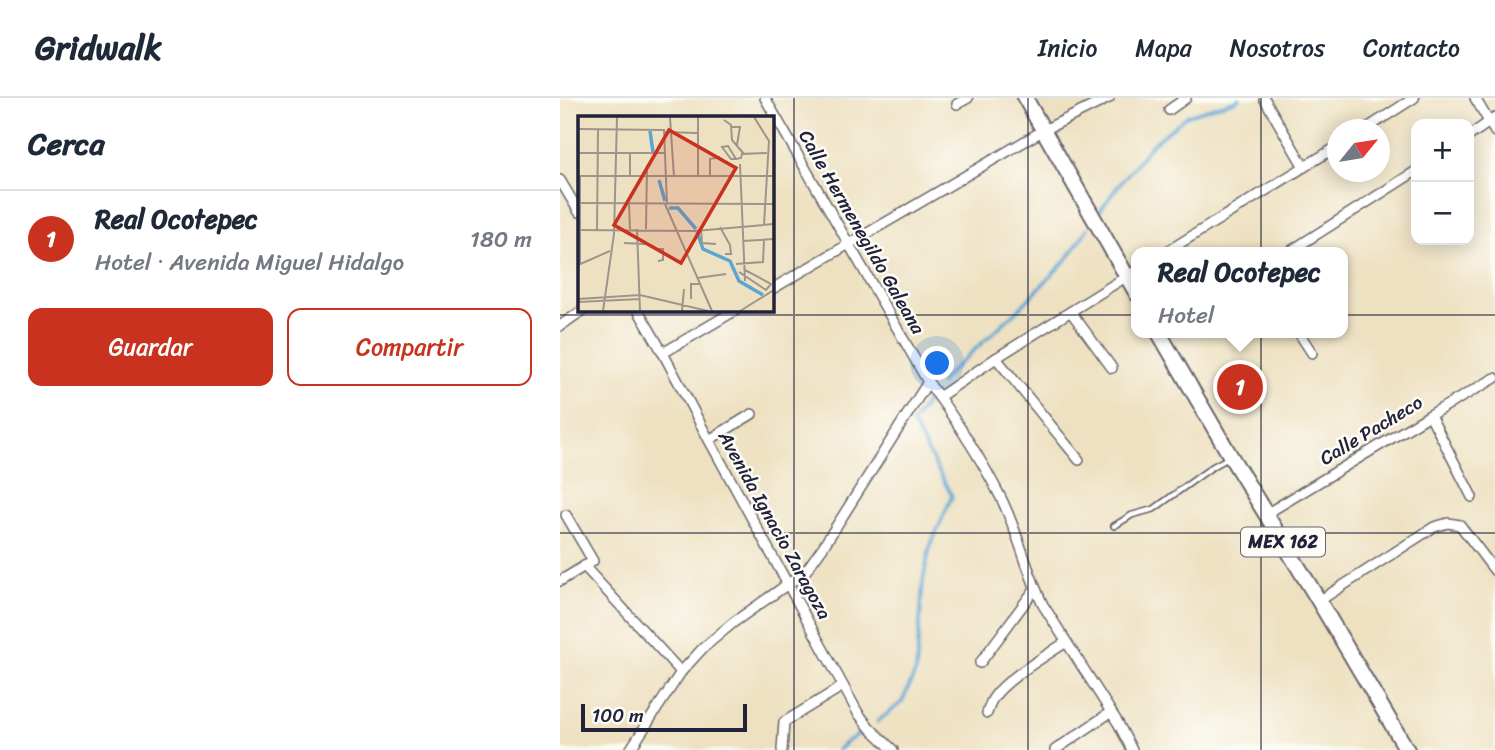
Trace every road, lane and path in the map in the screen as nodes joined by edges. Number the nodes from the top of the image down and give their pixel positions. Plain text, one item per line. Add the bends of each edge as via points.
1 (765, 98) edge
2 (968, 98) edge
3 (1025, 98) edge
4 (1109, 98) edge
5 (1186, 98) edge
6 (1264, 98) edge
7 (1414, 98) edge
8 (1475, 98) edge
9 (957, 104) dead end
10 (1169, 110) dead end
11 (772, 116) edge
12 (1381, 119) edge
13 (1492, 120) edge
14 (775, 122) edge
15 (1044, 131) junction
16 (1495, 132) edge
17 (1474, 133) edge
18 (1327, 153) edge
19 (1304, 167) junction
20 (1411, 174) edge
21 (560, 180) edge
22 (578, 210) edge
23 (849, 244) junction
24 (1174, 247) edge
25 (1297, 247) edge
26 (1131, 272) edge
27 (1131, 275) edge
28 (774, 288) edge
29 (580, 312) edge
30 (639, 312) edge
31 (734, 312) edge
32 (1071, 312) junction
33 (560, 326) edge
34 (1164, 338) edge
35 (1302, 338) edge
36 (663, 353) junction
37 (1312, 353) dead end
38 (996, 358) junction
39 (1112, 368) dead end
40 (1495, 378) edge
41 (928, 382) junction
42 (939, 397) junction
43 (752, 414) dead end
44 (1430, 415) junction
45 (709, 440) junction
46 (1231, 457) junction
47 (1079, 460) dead end
48 (1472, 497) dead end
49 (1266, 514) junction
50 (566, 515) dead end
51 (1114, 526) dead end
52 (584, 566) junction
53 (1495, 571) edge
54 (560, 581) edge
55 (788, 584) junction
56 (1035, 589) junction
57 (1319, 601) junction
58 (1066, 642) junction
59 (980, 663) dead end
60 (681, 672) junction
61 (843, 686) junction
62 (1111, 712) junction
63 (986, 713) dead end
64 (630, 750) edge
65 (782, 750) edge
66 (893, 750) edge
67 (1055, 750) edge
68 (1132, 750) edge
69 (1407, 750) edge

1 - 11 street, Calle Hermenegildo Galeana
2 - 9 street
3 - 15 main road
4 - 15 street
5 - 10 street
6 - 19 street
7 - 12 street
8 - 13 street
13 - 16 street
13 - 17 street
14 - 23 street, Calle Hermenegildo Galeana
15 - 23 street
15 - 26 main road
18 - 19 street
19 - 24 street
20 - 25 street
21 - 22 street
23 - 28 street
23 - 41 street, Calle Hermenegildo Galeana
27 - 32 street
29 - 33 street
30 - 36 street, Avenida Ignacio Zaragoza
31 - 36 street
32 - 38 street
32 - 39 street
34 - 46 main road, MEX 162
35 - 37 street
36 - 45 street, Avenida Ignacio Zaragoza
38 - 42 street
38 - 47 street
40 - 44 street, Calle Pacheco
41 - 42 street, Calle Hermenegildo Galeana
41 - 55 street via 823,547 805,572
42 - 56 street, Calle Hermenegildo Galeana via 1000,496
43 - 45 street
44 - 48 street
44 - 49 street, Calle Pacheco
45 - 55 street, Avenida Ignacio Zaragoza
46 - 49 main road, MEX 162
46 - 51 lane via 1154,509
49 - 57 main road, MEX 162
50 - 52 street via 593,561
52 - 54 street
52 - 60 street
53 - 57 street via 1460,525 1448,523 1434,527
55 - 60 street via 734,622
55 - 61 street, Avenida Ignacio Zaragoza
56 - 58 street, Calle Hermenegildo Galeana
56 - 59 street
57 - 69 main road, MEX 162
58 - 62 street, Calle Hermenegildo Galeana
58 - 63 street via 1005,685
60 - 64 street
61 - 65 street via 784,722
61 - 66 street, Avenida Ignacio Zaragoza via 864,721
62 - 67 street
62 - 68 street, Calle Hermenegildo Galeana

